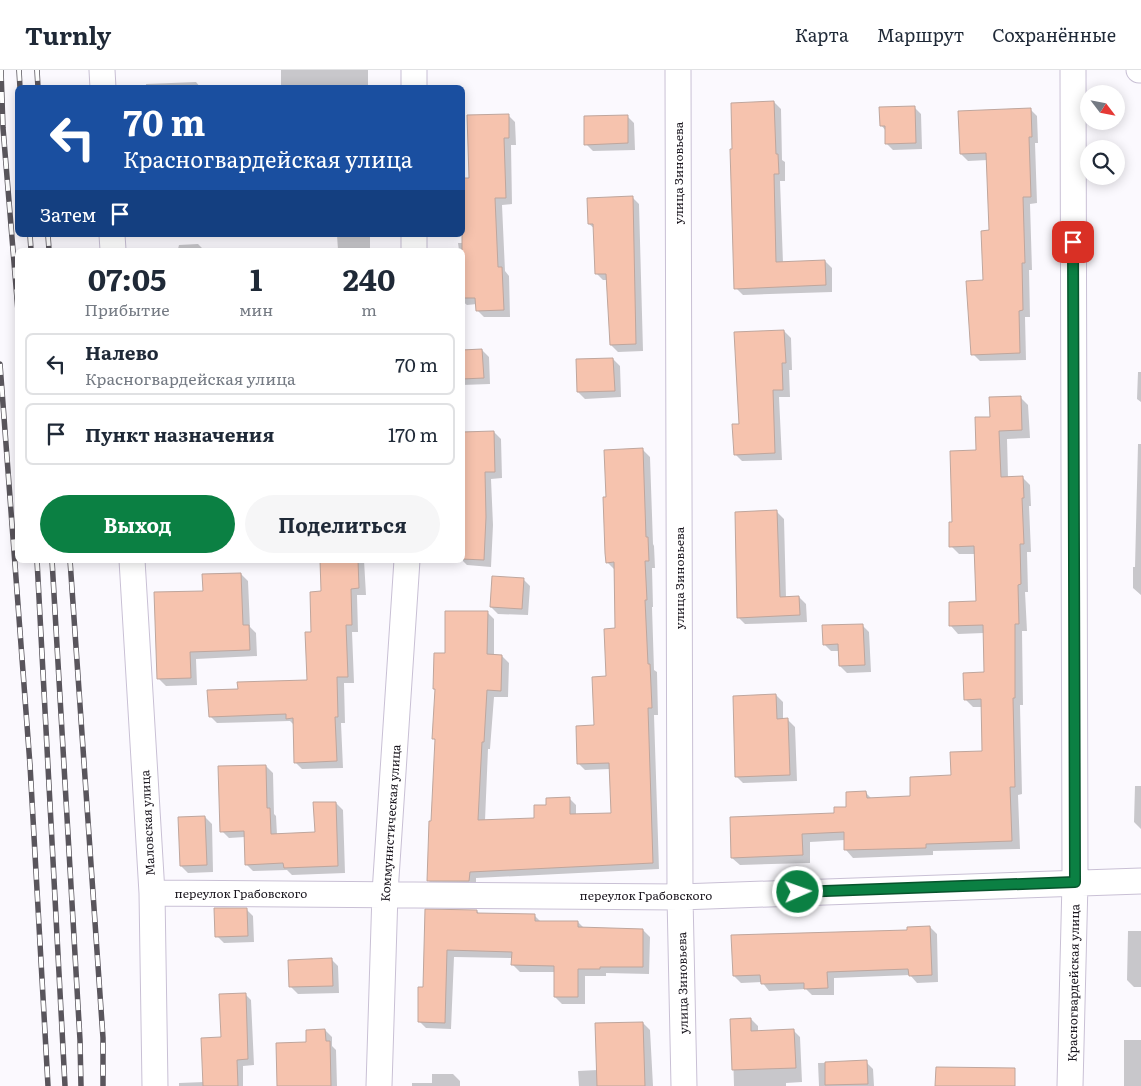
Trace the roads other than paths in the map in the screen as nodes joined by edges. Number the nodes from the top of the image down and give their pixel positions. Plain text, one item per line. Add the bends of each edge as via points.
1 (102, 70) edge
2 (414, 70) edge
3 (678, 70) edge
4 (1073, 70) edge
5 (103, 85) edge
6 (414, 85) edge
7 (132, 563) edge
8 (407, 563) edge
9 (1141, 880) edge
10 (1075, 882) junction
11 (152, 893) junction
12 (385, 893) junction
13 (680, 897) junction
14 (155, 1086) edge
15 (379, 1086) edge
16 (684, 1086) edge
17 (1070, 1086) edge

1 - 5 street
2 - 6 street
3 - 13 street, улица Зиновьева
4 - 10 street, Красногвардейская улица
7 - 11 street, Маловская улица
8 - 12 street, Коммунистическая улица
9 - 10 street, переулок Грабовского
10 - 13 street, переулок Грабовского
10 - 17 street, Красногвардейская улица
11 - 12 street, переулок Грабовского
11 - 14 street, Маловская улица
12 - 13 street, переулок Грабовского
12 - 15 street, Коммунистическая улица
13 - 16 street, улица Зиновьева

